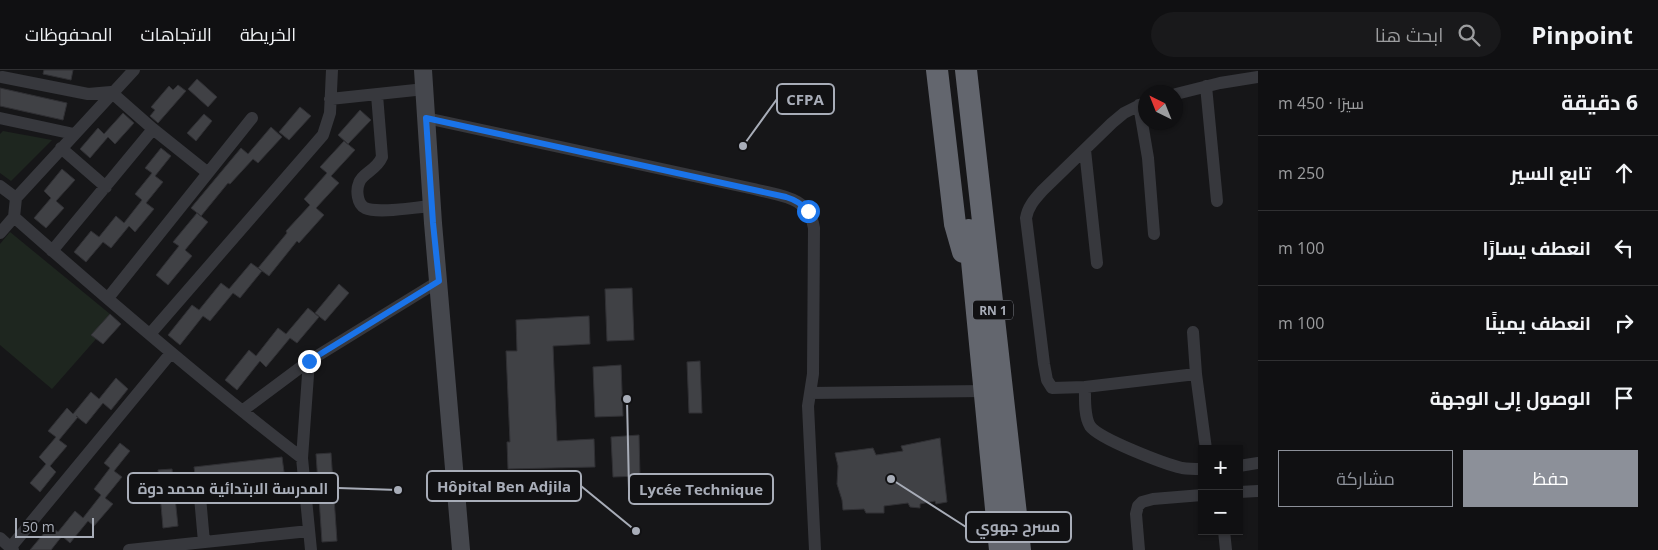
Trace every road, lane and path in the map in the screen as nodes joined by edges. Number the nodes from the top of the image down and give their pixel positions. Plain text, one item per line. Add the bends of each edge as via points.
1 (134, 70) edge
2 (332, 70) edge
3 (423, 70) edge
4 (938, 70) edge
5 (950, 70) edge
6 (966, 70) edge
7 (980, 70) edge
8 (2, 77) dead end
9 (1258, 77) edge
10 (1206, 86) junction
11 (425, 89) junction
12 (112, 92) junction
13 (1183, 92) edge
14 (377, 95) junction
15 (330, 99) junction
16 (1138, 106) edge
17 (0, 118) edge
18 (252, 118) dead end
19 (426, 118) junction
20 (153, 129) junction
21 (1145, 130) edge
22 (74, 134) junction
23 (62, 148) junction
24 (1085, 150) junction
25 (208, 173) junction
26 (0, 186) edge
27 (106, 187) junction
28 (16, 198) junction
29 (1218, 201) dead end
30 (432, 206) junction
31 (14, 217) junction
32 (0, 233) edge
33 (1154, 234) dead end
34 (52, 251) junction
35 (1097, 264) dead end
36 (439, 281) junction
37 (975, 296) junction
38 (108, 298) junction
39 (995, 324) junction
40 (1193, 332) dead end
41 (150, 334) junction
42 (172, 353) junction
43 (309, 361) junction
44 (1196, 374) junction
45 (1085, 387) junction
46 (984, 391) junction
47 (810, 393) junction
48 (242, 411) junction
49 (1205, 445) edge
50 (302, 458) junction
51 (1258, 463) edge
52 (1243, 465) edge
53 (1198, 469) edge
54 (1258, 491) edge
55 (1243, 492) edge
56 (1198, 495) edge
57 (200, 496) dead end
58 (309, 531) junction
59 (1224, 535) edge
60 (0, 538) edge
61 (204, 542) junction
62 (12, 549) edge
63 (129, 550) edge
64 (311, 550) edge
65 (461, 550) edge
66 (815, 550) edge
67 (1000, 550) edge
68 (1020, 550) edge
69 (1139, 550) edge
70 (1226, 550) edge

1 - 12 street
2 - 15 street
3 - 11 street
4 - 37 highway via 955,224
5 - 37 highway, RN 1
6 - 39 highway, RN 1
7 - 39 highway via 999,257
8 - 12 street via 88,94
9 - 10 street
10 - 13 street
10 - 29 street
11 - 14 street
11 - 19 street
12 - 20 street
12 - 22 street
14 - 15 street
14 - 30 street via 382,157 360,180 359,200 366,208 379,210
15 - 41 street via 330,113 323,135
16 - 24 street via 1124,113
17 - 22 street
18 - 25 street
19 - 30 street
19 - 47 street via 754,189 802,204 814,228 813,374
20 - 25 street
20 - 27 street
21 - 33 street
22 - 23 street
23 - 27 street
23 - 28 street
24 - 35 street
24 - 45 street via 1034,200 1026,218 1047,380 1056,389
25 - 38 street
26 - 28 street
27 - 34 street
28 - 31 street
30 - 36 street
31 - 32 street
31 - 34 street
34 - 38 street
36 - 43 street
36 - 65 street
37 - 46 highway, RN 1
38 - 41 street
39 - 68 highway, RN 1
40 - 44 street
41 - 42 street
42 - 48 street
42 - 62 street
43 - 48 street
43 - 50 street
44 - 45 street
44 - 49 street
45 - 53 street via 1089,425 1094,430 1161,461 1181,468
46 - 47 street
46 - 67 highway, RN 1
47 - 66 street
48 - 50 street
50 - 58 street
51 - 52 street
54 - 55 street
56 - 69 street via 1142,502 1136,514
57 - 61 street
58 - 61 street
58 - 64 street
59 - 70 street
60 - 62 street
61 - 63 street

